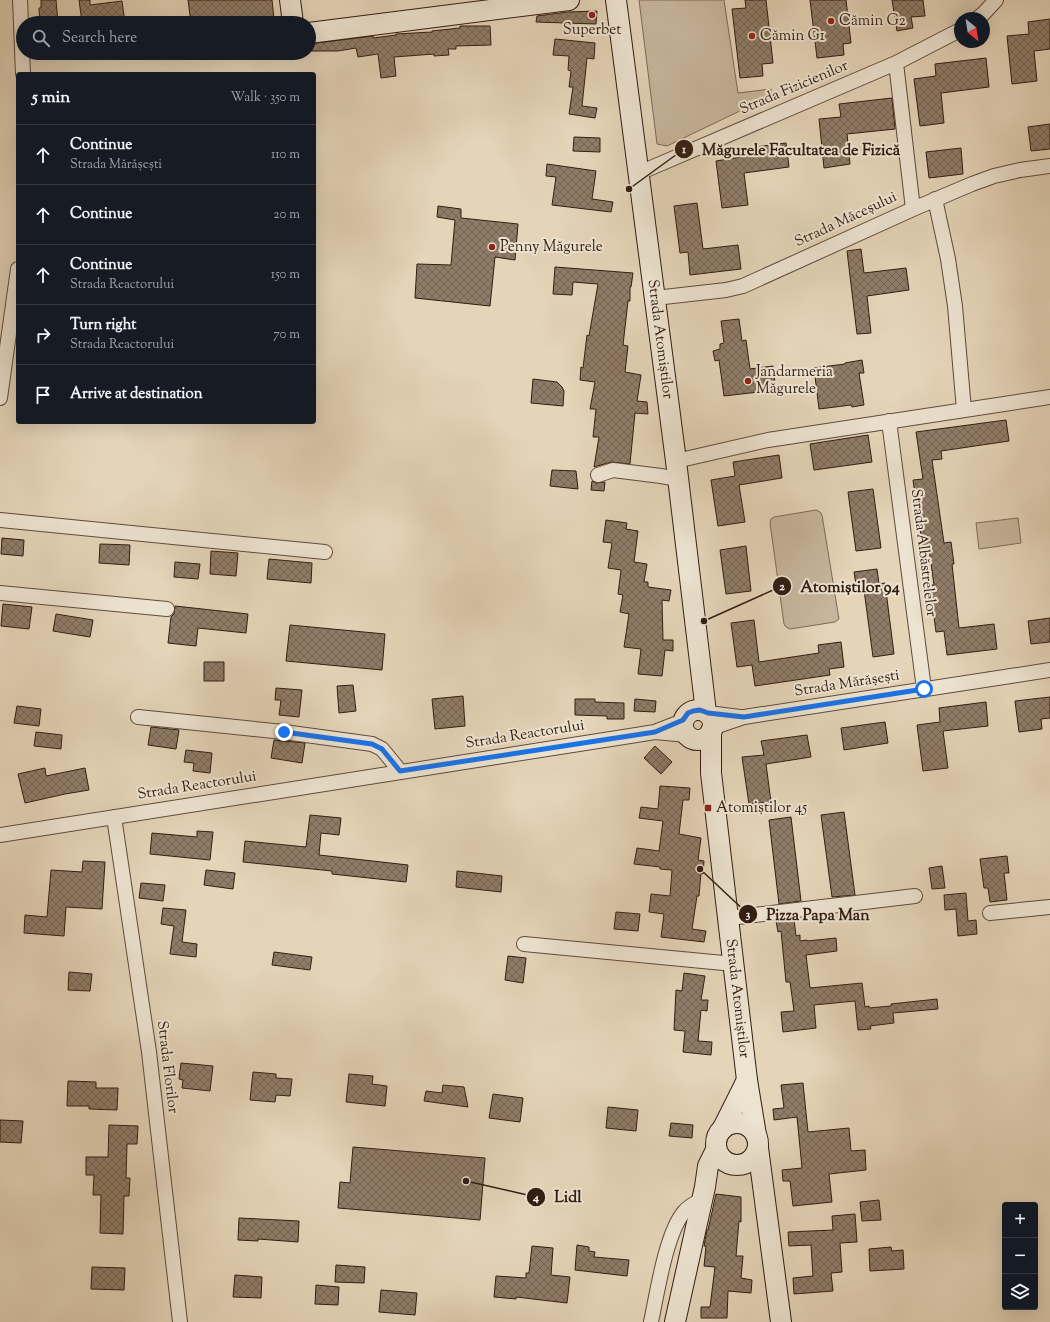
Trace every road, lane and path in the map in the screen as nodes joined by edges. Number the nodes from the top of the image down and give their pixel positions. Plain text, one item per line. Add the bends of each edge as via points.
1 (20, 0) edge
2 (290, 0) edge
3 (569, 0) edge
4 (616, 0) edge
5 (996, 0) edge
6 (985, 12) edge
7 (21, 16) edge
8 (292, 16) edge
9 (316, 32) edge
10 (954, 33) edge
11 (22, 60) edge
12 (896, 62) junction
13 (23, 72) edge
14 (1050, 166) edge
15 (639, 173) junction
16 (935, 199) junction
17 (913, 208) junction
18 (16, 283) edge
19 (655, 298) junction
20 (1050, 397) edge
21 (0, 398) edge
22 (964, 410) junction
23 (889, 421) junction
24 (677, 470) junction
25 (598, 475) dead end
26 (0, 520) edge
27 (325, 552) dead end
28 (0, 593) edge
29 (167, 609) dead end
30 (1050, 670) edge
31 (924, 689) junction
32 (138, 717) dead end
33 (698, 724) junction
34 (400, 771) junction
35 (114, 817) junction
36 (0, 835) edge
37 (915, 896) dead end
38 (1050, 907) edge
39 (990, 913) dead end
40 (729, 918) junction
41 (524, 944) dead end
42 (734, 964) junction
43 (747, 1080) junction
44 (723, 1128) junction
45 (757, 1141) junction
46 (728, 1159) junction
47 (763, 1183) junction
48 (704, 1193) junction
49 (180, 1322) edge
50 (650, 1322) edge
51 (675, 1322) edge
52 (780, 1322) edge

1 - 7 street
2 - 8 main road
3 - 9 main road
4 - 15 main road, Strada Atomiștilor
5 - 6 street
10 - 12 street, Strada Fizicienilor
11 - 13 street
12 - 15 street, Strada Fizicienilor
12 - 17 street
14 - 16 street, Strada Măceșului via 994,176
15 - 19 main road, Strada Atomiștilor
16 - 17 street, Strada Măceșului
16 - 22 street via 955,306
17 - 19 street, Strada Măceșului via 743,286
18 - 21 street
19 - 24 main road, Strada Atomiștilor
20 - 22 street
22 - 23 street
23 - 24 street via 768,440
23 - 31 street, Strada Albăstrelelor
24 - 25 street via 661,476 613,470
24 - 33 main road, Strada Atomiștilor via 701,679
26 - 27 street
28 - 29 street
30 - 31 street, Strada Mărășești
31 - 33 street, Strada Mărășești
32 - 34 street via 372,744 382,749
33 - 34 street, Strada Reactorului
33 - 40 main road, Strada Atomiștilor via 711,773
34 - 35 street, Strada Reactorului
35 - 36 street, Strada Reactorului
35 - 49 street, Strada Florilor via 149,1052
37 - 40 street
38 - 39 street
40 - 42 main road, Strada Atomiștilor
41 - 42 street
42 - 43 main road, Strada Atomiștilor
43 - 44 main road
43 - 45 main road, Strada Atomiștilor
44 - 45 main road via 730,1124 745,1124 751,1129
44 - 46 main road via 716,1140
45 - 46 main road via 755,1155 750,1161
45 - 47 main road, Strada Atomiștilor
46 - 47 main road
46 - 48 main road via 708,1166
47 - 52 main road, Strada Atomiștilor
48 - 50 street via 685,1212 676,1226
48 - 51 main road

